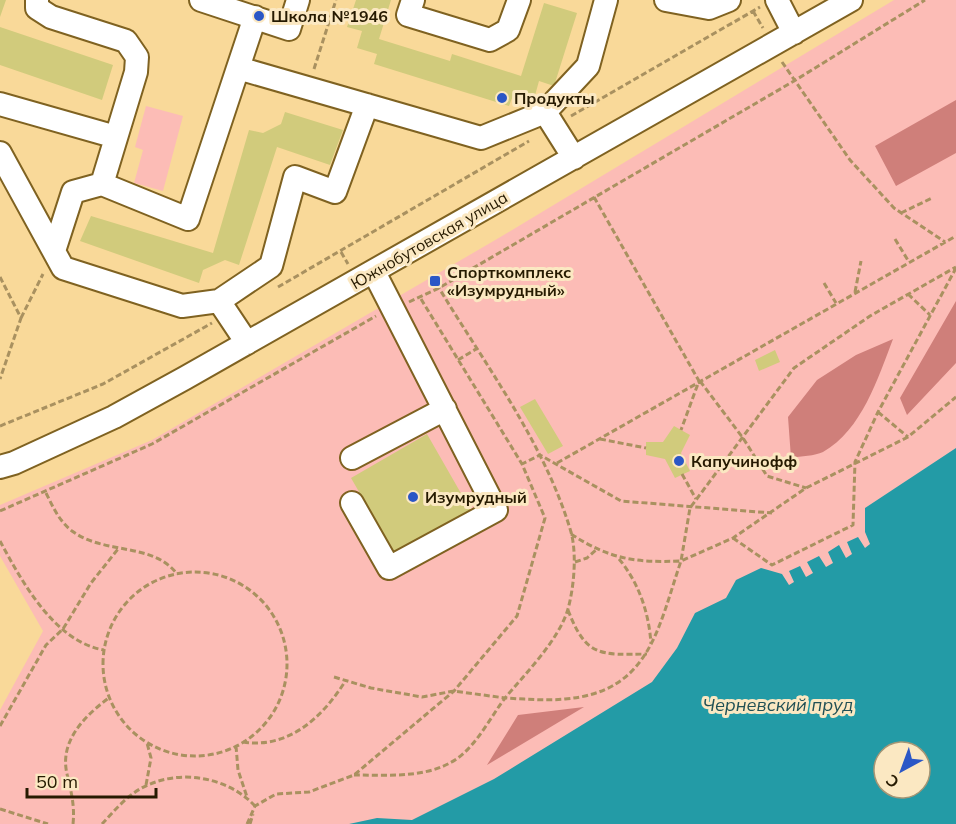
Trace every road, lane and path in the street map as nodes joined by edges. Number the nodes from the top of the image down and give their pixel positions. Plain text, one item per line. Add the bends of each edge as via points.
1 (37, 0) edge
2 (201, 0) edge
3 (298, 0) edge
4 (336, 0) edge
5 (413, 0) edge
6 (519, 0) edge
7 (606, 0) edge
8 (666, 0) edge
9 (729, 0) edge
10 (851, 0) edge
11 (925, 0) edge
12 (770, 3) edge
13 (255, 17) junction
14 (794, 33) junction
15 (238, 68) junction
16 (794, 81) junction
17 (308, 88) junction
18 (0, 104) edge
19 (367, 105) junction
20 (550, 119) junction
21 (116, 137) junction
22 (0, 153) edge
23 (574, 158) junction
24 (102, 184) junction
25 (594, 196) junction
26 (932, 198) dead end
27 (901, 213) junction
28 (956, 236) edge
29 (895, 239) dead end
30 (945, 242) junction
31 (54, 252) junction
32 (861, 261) dead end
33 (909, 262) junction
34 (956, 267) edge
35 (374, 272) junction
36 (0, 277) edge
37 (824, 283) dead end
38 (440, 288) junction
39 (269, 292) dead end
40 (855, 292) junction
41 (908, 294) junction
42 (421, 298) junction
43 (836, 303) junction
44 (392, 307) junction
45 (224, 308) junction
46 (930, 315) junction
47 (21, 318) junction
48 (247, 343) junction
49 (476, 349) junction
50 (458, 360) junction
51 (0, 379) edge
52 (699, 381) junction
53 (956, 397) edge
54 (445, 409) junction
55 (878, 412) junction
56 (0, 426) edge
57 (681, 430) dead end
58 (908, 437) junction
59 (743, 438) junction
60 (599, 439) junction
61 (646, 448) dead end
62 (540, 455) junction
63 (352, 458) dead end
64 (855, 462) junction
65 (557, 463) junction
66 (522, 464) junction
67 (0, 467) edge
68 (682, 474) dead end
69 (806, 488) junction
70 (45, 493) junction
71 (697, 499) junction
72 (352, 503) dead end
73 (690, 508) junction
74 (0, 511) edge
75 (772, 513) junction
76 (572, 534) junction
77 (733, 537) junction
78 (0, 541) edge
79 (118, 549) junction
80 (596, 550) junction
81 (618, 557) junction
82 (681, 561) junction
83 (574, 562) junction
84 (177, 574) junction
85 (568, 610) junction
86 (63, 629) junction
87 (651, 648) junction
88 (104, 650) junction
89 (647, 654) junction
90 (334, 677) dead end
91 (346, 680) junction
92 (454, 691) junction
93 (110, 697) junction
94 (505, 698) junction
95 (0, 726) edge
96 (147, 742) junction
97 (243, 742) junction
98 (236, 746) junction
99 (354, 775) junction
100 (146, 785) junction
101 (248, 799) junction
102 (255, 806) junction
103 (0, 809) edge
104 (48, 824) edge
105 (73, 824) edge
106 (102, 824) edge
107 (248, 824) edge

1 - 21 street via 37,8 51,17 126,41 137,57
2 - 13 street
3 - 13 street via 289,28
4 - 17 path
5 - 6 street via 408,15 490,40 508,30
7 - 20 street via 588,66
8 - 9 street via 709,8
10 - 14 street, Южнобутовская улица
11 - 16 path
12 - 14 street
12 - 20 path
13 - 15 street
14 - 23 street, Южнобутовская улица
15 - 17 street
15 - 24 street via 188,219
16 - 25 path
16 - 27 path via 850,160
17 - 19 street
18 - 21 street
19 - 20 street via 481,138
19 - 45 street via 335,192 295,177 271,266
20 - 23 street
20 - 39 path
21 - 24 street
22 - 31 street
23 - 35 street, Южнобутовская улица
24 - 31 street via 73,192
25 - 38 path
25 - 52 path
26 - 27 path
27 - 30 path
28 - 30 path
29 - 33 path
30 - 33 path
31 - 45 street via 63,268 182,306
31 - 47 path
32 - 40 path
33 - 40 path
34 - 41 path
34 - 46 path
35 - 44 street
35 - 48 street, Южнобутовская улица
36 - 47 path
37 - 43 path
38 - 42 path
38 - 49 path
40 - 43 path
41 - 46 path
41 - 59 path via 794,368
42 - 44 path
42 - 50 path
43 - 52 path
44 - 54 street
44 - 70 path via 152,444
45 - 48 street
45 - 56 path via 103,384
46 - 55 path
47 - 51 path
48 - 67 street, Южнобутовская улица via 114,417
49 - 50 path
49 - 62 path
50 - 66 path
52 - 57 path
52 - 59 path
52 - 60 path
53 - 58 path
54 - 63 street
54 - 72 street via 496,510 389,568
55 - 58 path
55 - 64 path
58 - 64 path
59 - 69 path via 767,476
59 - 71 path
60 - 61 path
60 - 65 path
62 - 65 path
62 - 66 path
62 - 76 path
64 - 69 path
64 - 77 path via 853,525 772,565
65 - 73 path via 621,501
66 - 92 path via 545,519 517,616
68 - 71 path
69 - 75 path
70 - 74 path
70 - 79 path via 58,517 73,531
71 - 73 path
73 - 75 path
73 - 82 path
75 - 77 path
76 - 80 path
76 - 83 path
77 - 82 path
78 - 86 path via 31,590
79 - 84 path via 154,555 169,562
79 - 86 path
80 - 81 path
80 - 83 path
81 - 82 path via 646,563
81 - 87 path via 641,598 650,625
82 - 87 path
83 - 85 path
84 - 88 path via 147,585 123,606
84 - 97 path via 209,573 239,583 264,603 281,631 287,662 282,693 267,721
85 - 89 path via 588,648
85 - 94 path via 548,645
86 - 88 path via 89,647
86 - 95 path via 46,645
87 - 89 path
88 - 93 path via 105,682
89 - 94 path via 606,691 566,699
90 - 91 path
91 - 92 path via 422,697
91 - 97 path via 330,706 301,730 275,743
92 - 94 path
92 - 99 path
93 - 96 path via 126,724
93 - 105 path via 81,721 71,738 66,771 73,795
94 - 99 path via 468,749 440,768 409,776
96 - 98 path via 166,751 198,756
96 - 100 path via 151,758
97 - 98 path
98 - 101 path via 238,770
99 - 102 path via 309,792 276,794
100 - 101 path via 161,780 201,778 218,782
100 - 106 path
101 - 102 path
102 - 107 path
103 - 104 path

